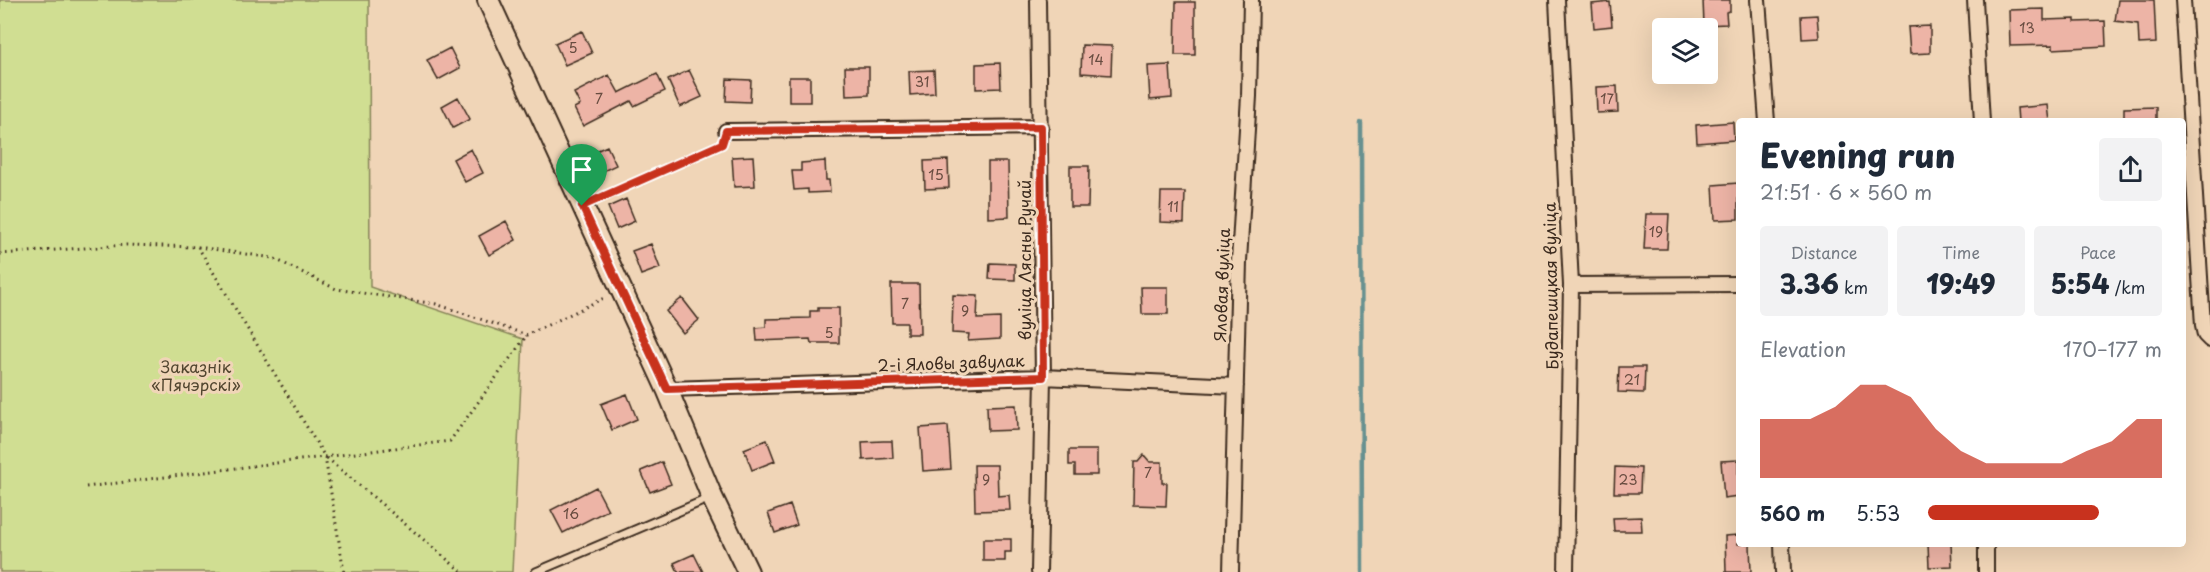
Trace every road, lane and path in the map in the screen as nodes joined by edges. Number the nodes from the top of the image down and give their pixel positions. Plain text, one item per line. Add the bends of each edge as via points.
1 (488, 0) edge
2 (1038, 0) edge
3 (1251, 0) edge
4 (1557, 0) edge
5 (1758, 0) edge
6 (1975, 0) edge
7 (2183, 0) edge
8 (1767, 118) edge
9 (1982, 118) edge
10 (1041, 127) junction
11 (726, 131) joint
12 (582, 206) junction
13 (198, 247) junction
14 (0, 254) edge
15 (1736, 284) edge
16 (1571, 285) junction
17 (621, 290) junction
18 (528, 335) junction
19 (2210, 339) edge
20 (1043, 377) junction
21 (1236, 386) junction
22 (667, 389) junction
23 (325, 457) junction
24 (86, 487) dead end
25 (712, 497) junction
26 (1782, 547) edge
27 (1986, 547) edge
28 (344, 572) edge
29 (462, 572) edge
30 (536, 572) edge
31 (748, 572) edge
32 (1039, 572) edge
33 (1231, 572) edge
34 (1566, 572) edge
35 (1783, 572) edge
36 (1986, 572) edge

1 - 12 street
2 - 10 street, вуліца Лясны Ручай
3 - 21 street, Яловая вуліца
4 - 16 street, Будапешцкая вуліца
5 - 8 street
6 - 9 street
7 - 19 street via 2203,326
10 - 11 street
10 - 20 street, вуліца Лясны Ручай
11 - 12 path via 722,144
12 - 17 street
13 - 14 path via 126,245
13 - 18 path via 273,258 336,289 436,304
13 - 23 path
15 - 16 street
16 - 34 street, Будапешцкая вуліца
17 - 18 path
17 - 22 street
18 - 23 path via 450,441
20 - 21 street, 2-і Яловы завулак
20 - 22 street, 2-і Яловы завулак
20 - 32 street, вуліца Лясны Ручай
21 - 33 street, Яловая вуліца
22 - 25 street
23 - 24 path
23 - 28 path
23 - 29 path
25 - 30 lane
25 - 31 street
26 - 35 street
27 - 36 street

